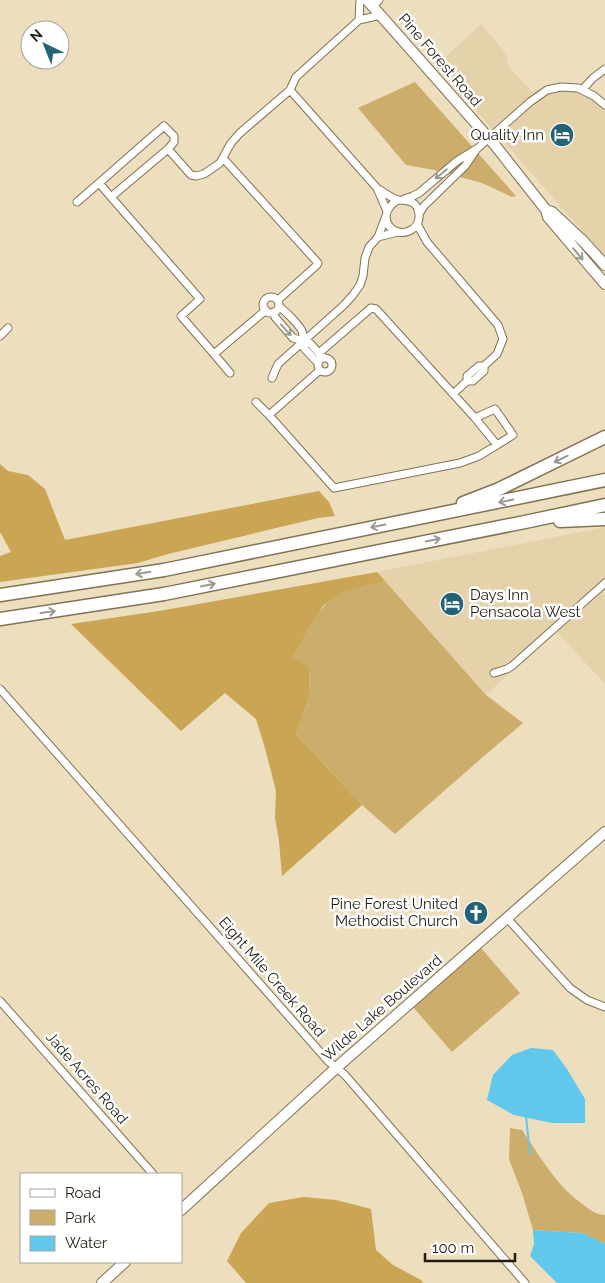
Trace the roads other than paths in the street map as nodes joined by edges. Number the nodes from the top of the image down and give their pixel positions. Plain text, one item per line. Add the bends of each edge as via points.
1 (360, 0) edge
2 (373, 2) edge
3 (381, 15) junction
4 (359, 20) junction
5 (605, 69) edge
6 (290, 90) junction
7 (582, 90) junction
8 (605, 105) edge
9 (489, 138) junction
10 (478, 148) junction
11 (168, 149) junction
12 (223, 158) junction
13 (99, 184) junction
14 (377, 188) junction
15 (111, 197) junction
16 (401, 200) junction
17 (77, 202) dead end
18 (546, 210) junction
19 (386, 214) junction
20 (419, 214) junction
21 (417, 224) junction
22 (409, 231) junction
23 (398, 232) junction
24 (378, 237) junction
25 (427, 242) junction
26 (605, 265) edge
27 (604, 280) edge
28 (274, 308) junction
29 (8, 328) dead end
30 (0, 336) edge
31 (305, 342) junction
32 (214, 354) junction
33 (320, 361) junction
34 (230, 373) dead end
35 (272, 378) dead end
36 (453, 394) junction
37 (256, 402) dead end
38 (269, 415) junction
39 (475, 418) junction
40 (605, 437) edge
41 (497, 445) junction
42 (605, 480) edge
43 (605, 505) edge
44 (426, 517) junction
45 (605, 519) edge
46 (525, 522) junction
47 (605, 583) edge
48 (0, 595) edge
49 (0, 619) edge
50 (494, 673) dead end
51 (0, 689) edge
52 (605, 832) edge
53 (507, 918) junction
54 (0, 1001) edge
55 (605, 1007) edge
56 (336, 1068) junction
57 (152, 1173) edge
58 (182, 1208) edge
59 (124, 1263) edge
60 (102, 1283) edge
61 (524, 1283) edge

1 - 4 street
2 - 3 street, Pine Forest Road
3 - 4 street
3 - 9 street, Pine Forest Road
4 - 6 street via 296,77
5 - 7 street
6 - 12 street via 231,143
6 - 14 street
7 - 8 street
7 - 9 street via 561,87 547,90
9 - 10 street
9 - 18 street, Pine Forest Road
10 -> 16 street via 413,196
10 - 20 street
11 - 12 street via 191,175 196,176 215,167
11 - 13 street via 174,142 174,136 164,126
11 - 15 street
12 - 28 street via 318,262
13 - 15 street
13 - 17 street
14 - 16 street
14 - 19 street
15 - 32 street via 200,299 181,316
16 - 19 street via 393,202
16 - 20 street via 414,204
18 - 26 street, Pine Forest Road via 583,240
18 -> 27 street, Pine Forest Road via 548,217
19 - 23 street via 390,226
19 - 24 street
20 - 21 street
21 - 22 street
21 - 25 street
22 - 23 street
22 - 25 street
23 - 24 street
24 - 31 street via 369,247 360,285
25 - 36 street via 498,325 503,339 497,354 484,366 484,371
28 - 31 street via 283,310 302,330
28 -> 31 street via 275,317 293,338
28 - 32 street
29 - 30 street
31 - 33 street via 304,348
31 - 35 street via 278,364
32 - 34 street
33 - 36 street via 371,308 376,309
33 - 38 street
36 - 39 street
37 - 38 street
38 - 41 street via 334,488 460,463
39 - 41 street
39 - 41 street via 495,409 513,435
40 -> 44 highway via 499,489
42 -> 44 highway
43 - 46 highway
44 -> 48 highway via 164,570
45 - 46 highway
49 -> 46 highway via 164,594
47 - 50 street via 512,666
51 - 56 street, Eight Mile Creek Road
52 - 53 street, Wilde Lake Boulevard
53 - 55 street via 570,988
53 - 56 street, Wilde Lake Boulevard
54 - 57 street, Jade Acres Road
56 - 58 street, Wilde Lake Boulevard
56 - 61 street, Eight Mile Creek Road
59 - 60 street

